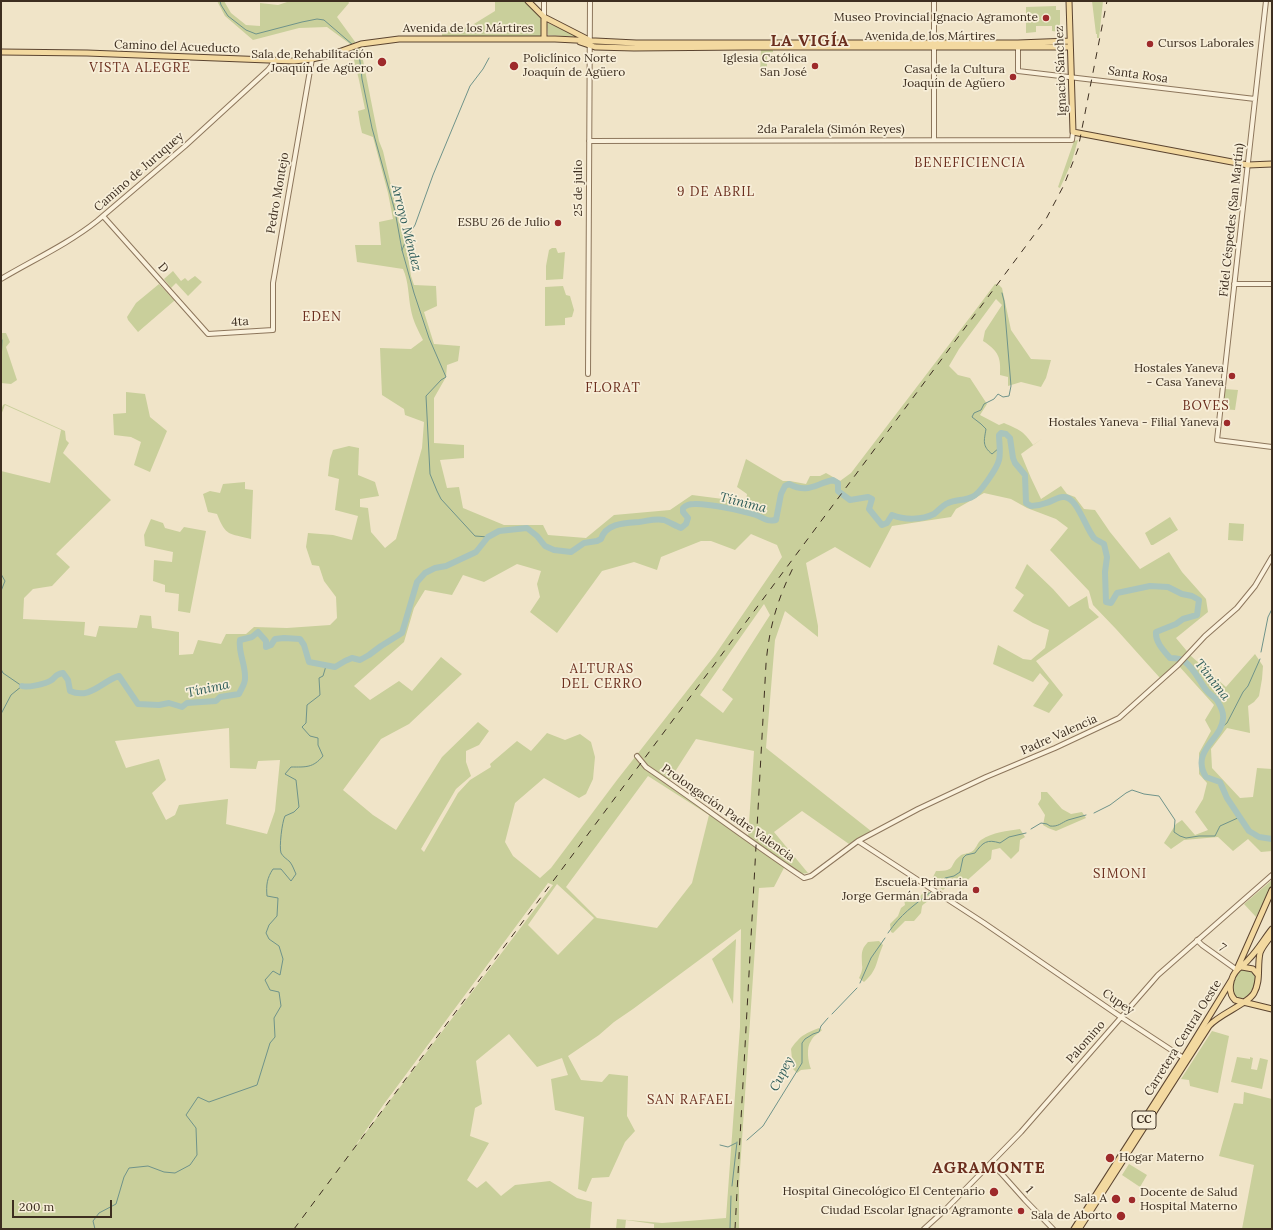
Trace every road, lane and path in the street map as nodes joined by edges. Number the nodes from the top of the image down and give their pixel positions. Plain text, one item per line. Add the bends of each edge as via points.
1 (528, 1) edge
2 (544, 1) edge
3 (590, 1) edge
4 (934, 1) edge
5 (1069, 1) edge
6 (1266, 1) edge
7 (544, 17) junction
8 (544, 39) junction
9 (590, 43) junction
10 (1067, 44) junction
11 (934, 45) junction
12 (1018, 45) junction
13 (350, 48) joint
14 (1, 52) edge
15 (312, 59) junction
16 (275, 61) junction
17 (1071, 77) junction
18 (1255, 99) junction
19 (1073, 132) junction
20 (934, 140) junction
21 (1072, 140) joint
22 (589, 141) junction
23 (1272, 164) edge
24 (1248, 165) junction
25 (103, 216) junction
26 (1, 278) edge
27 (1234, 284) junction
28 (1272, 284) edge
29 (273, 330) joint
30 (208, 334) joint
31 (588, 374) dead end
32 (1272, 448) edge
33 (1272, 557) edge
34 (637, 756) dead end
35 (868, 835) junction
36 (858, 841) junction
37 (866, 846) junction
38 (811, 876) joint
39 (1272, 876) edge
40 (1272, 890) edge
41 (1272, 929) edge
42 (1272, 935) edge
43 (1197, 940) junction
44 (1242, 967) junction
45 (1237, 970) junction
46 (1258, 976) junction
47 (1232, 979) junction
48 (1254, 994) junction
49 (1232, 997) junction
50 (1244, 1002) junction
51 (1237, 1006) junction
52 (1260, 1006) junction
53 (1272, 1009) edge
54 (1121, 1017) junction
55 (1185, 1059) junction
56 (992, 1163) junction
57 (924, 1229) edge
58 (1053, 1229) edge
59 (1074, 1229) edge
60 (1079, 1229) edge

1 - 7 main road, Avenida de los Mártires
2 - 7 street
3 - 9 street, 25 de julio
4 - 11 street
5 - 10 main road, Ignacio Sánchez
6 - 18 street, Fidel Céspedes (San Martín)
7 - 8 main road
7 - 9 main road, Avenida de los Mártires
8 - 9 main road, Avenida de los Mártires
8 - 13 main road, Avenida de los Mártires via 399,39
9 - 11 main road, Avenida de los Mártires via 634,48
9 - 22 street, 25 de julio
10 - 12 main road, Avenida de los Mártires
10 - 17 main road, Ignacio Sánchez
11 - 12 main road, Avenida de los Mártires
11 - 20 street
12 - 17 street, Santa Rosa via 1018,71
13 - 15 main road, Camino del Acueducto
14 - 16 main road, Camino del Acueducto
15 - 16 main road, Camino del Acueducto
15 - 29 street, Pedro Montejo via 273,283
16 - 25 street, Camino de Juruquey via 185,146
17 - 18 street, Santa Rosa
17 - 19 main road, Ignacio Sánchez
18 - 24 street, Fidel Céspedes (San Martín)
19 - 21 street, Ignacio Sánchez
19 - 24 main road
20 - 21 street, 2da Paralela (Simón Reyes)
20 - 22 street, 2da Paralela (Simón Reyes)
22 - 31 street, 25 de julio
23 - 24 main road
24 - 27 street, Fidel Céspedes (San Martín)
25 - 26 street, Camino de Juruquey via 86,229
25 - 30 street, D
27 - 28 street
27 - 32 street, Fidel Céspedes (San Martín) via 1217,440
29 - 30 street, 4ta
33 - 35 street, Padre Valencia via 1256,586 1237,608 1119,718 986,777
34 - 38 street, Prolongación Padre Valencia via 646,767 764,852 804,878
35 - 36 street, Padre Valencia
35 - 37 street
36 - 37 street, Cupey
36 - 38 street, Padre Valencia
37 - 54 street, Cupey
39 - 43 street, Palomino
40 - 45 main road
41 - 44 main road, CC
42 - 46 main road via 1260,953
43 - 45 street, 7
43 - 54 street, Palomino via 1158,975
44 - 45 main road, CC
44 - 46 main road via 1253,968
45 - 47 main road, CC
46 - 48 main road
47 - 49 main road, CC
47 - 55 main road, Carretera Central Oeste / CC
48 - 50 main road, CC
48 - 52 main road via 1256,1003
49 - 50 main road
49 - 51 main road
50 - 51 main road, Carretera Central Oeste / CC
50 - 52 main road
51 - 55 main road, Carretera Central Oeste / CC via 1212,1021
52 - 53 main road
54 - 55 street, Cupey
54 - 56 street, Palomino
55 - 59 main road, Carretera Central Oeste / CC
55 - 60 main road, Carretera Central Oeste / CC
56 - 57 street, Palomino
56 - 58 street, 1

